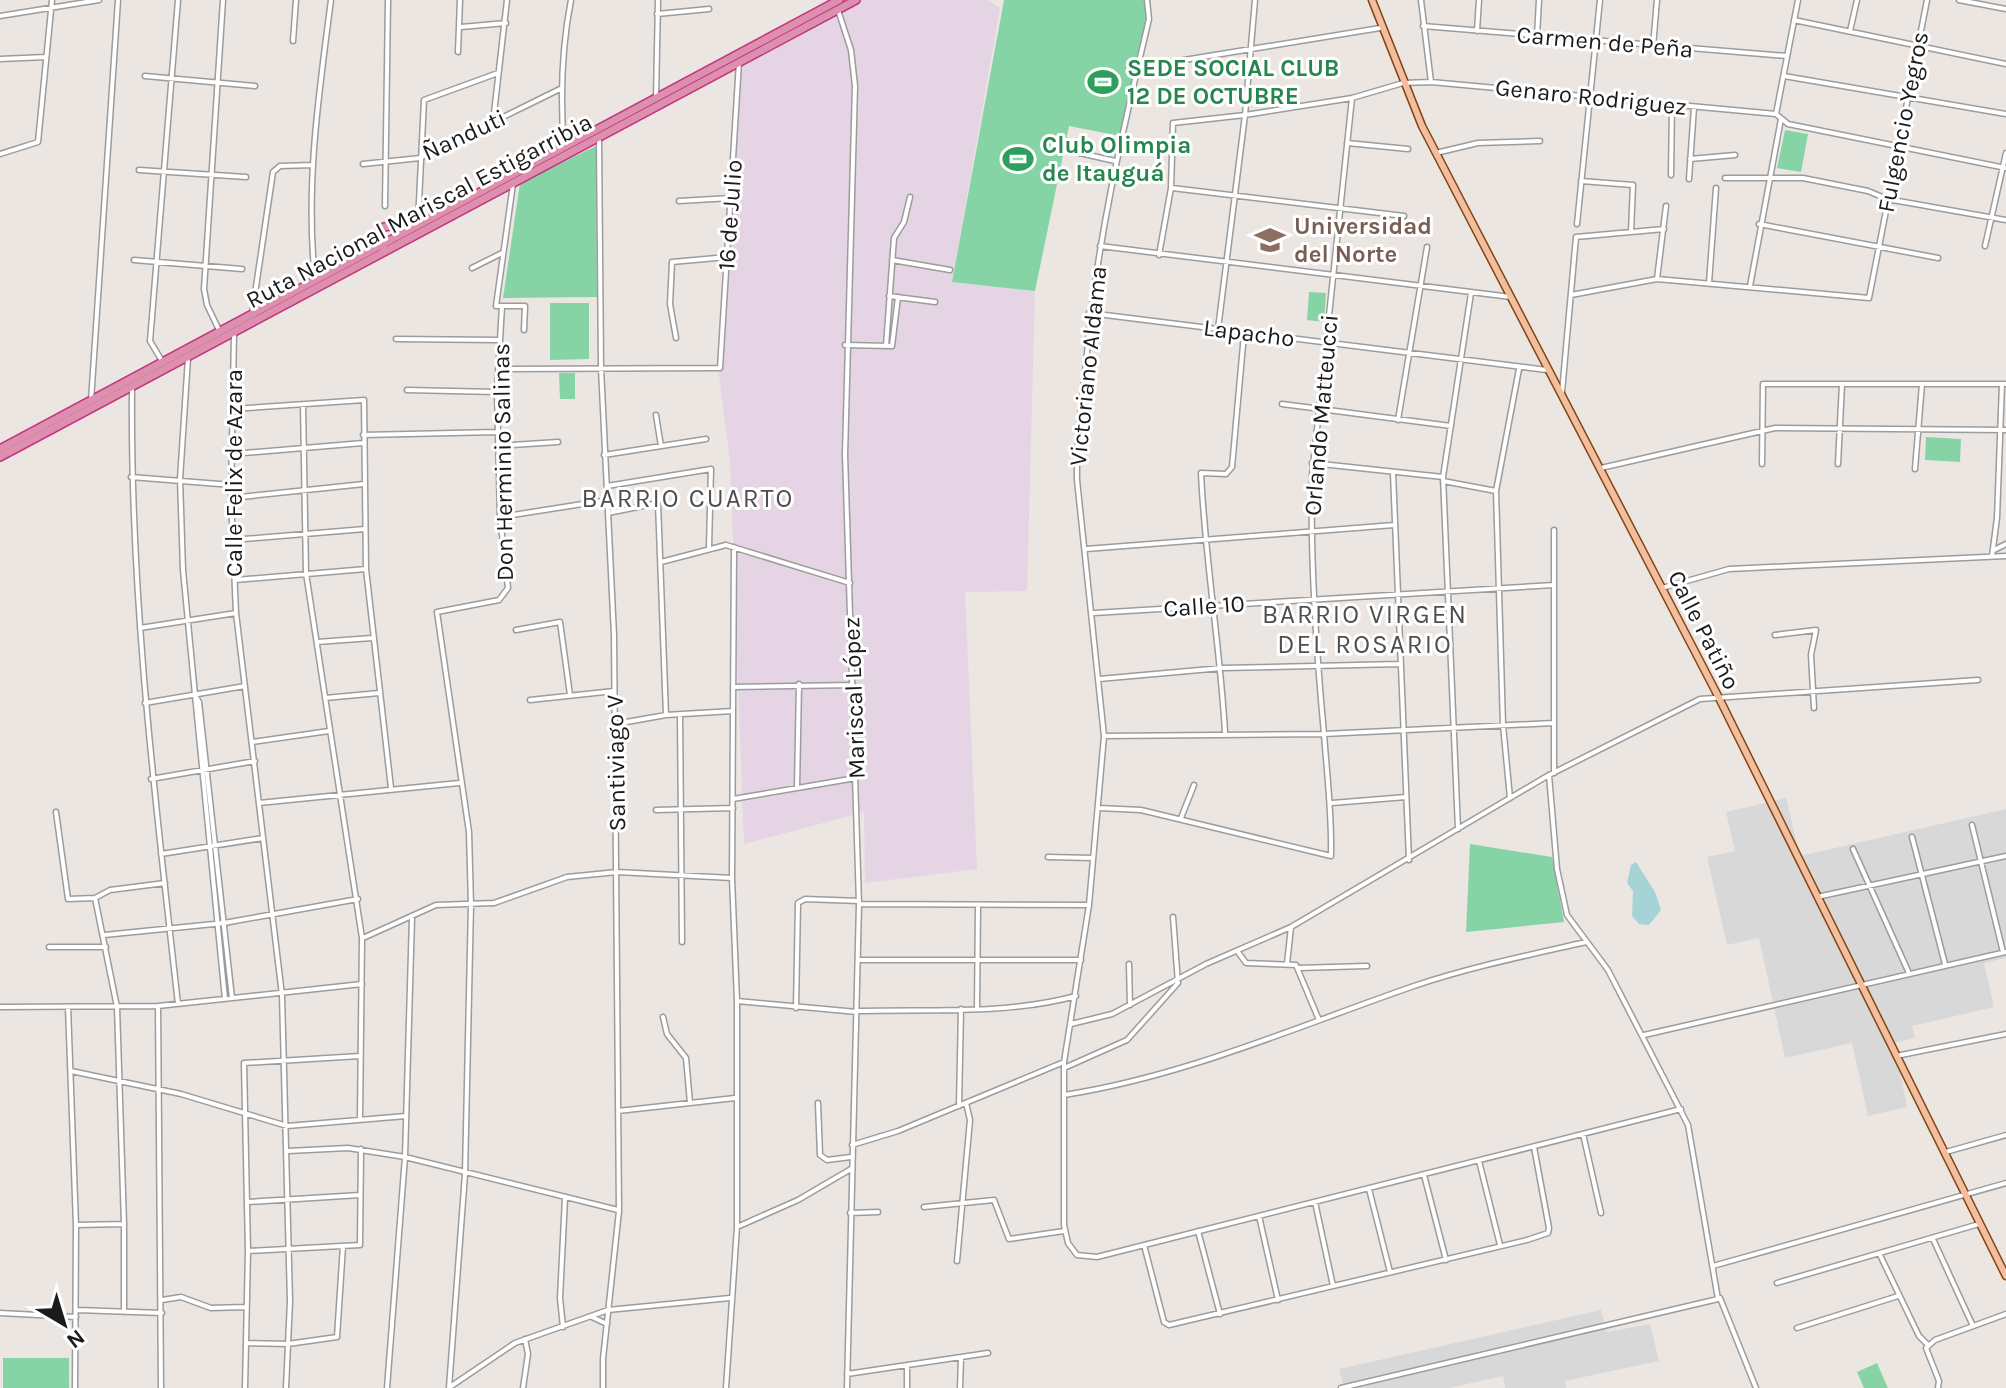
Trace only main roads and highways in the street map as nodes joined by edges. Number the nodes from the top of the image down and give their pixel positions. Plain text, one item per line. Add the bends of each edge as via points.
1 (856, 0) edge
2 (1372, 0) edge
3 (837, 3) edge
4 (429, 221) junction
5 (383, 247) junction
6 (0, 449) edge
7 (0, 457) edge
8 (2006, 1276) edge

1 - 3 highway, Ruta Nacional Mariscal Estigarribia
2 - 8 main road, Calle Patiño via 1436,153 1718,696
3 - 4 highway, Ruta Nacional Mariscal Estigarribia
3 - 5 highway, Ruta Nacional Mariscal Estigarribia via 599,138
4 - 5 highway, Ruta Nacional Mariscal Estigarribia
4 - 5 highway via 384,227 377,234
5 - 6 highway, Ruta Nacional Mariscal Estigarribia
5 - 7 highway, Ruta Nacional Mariscal Estigarribia

